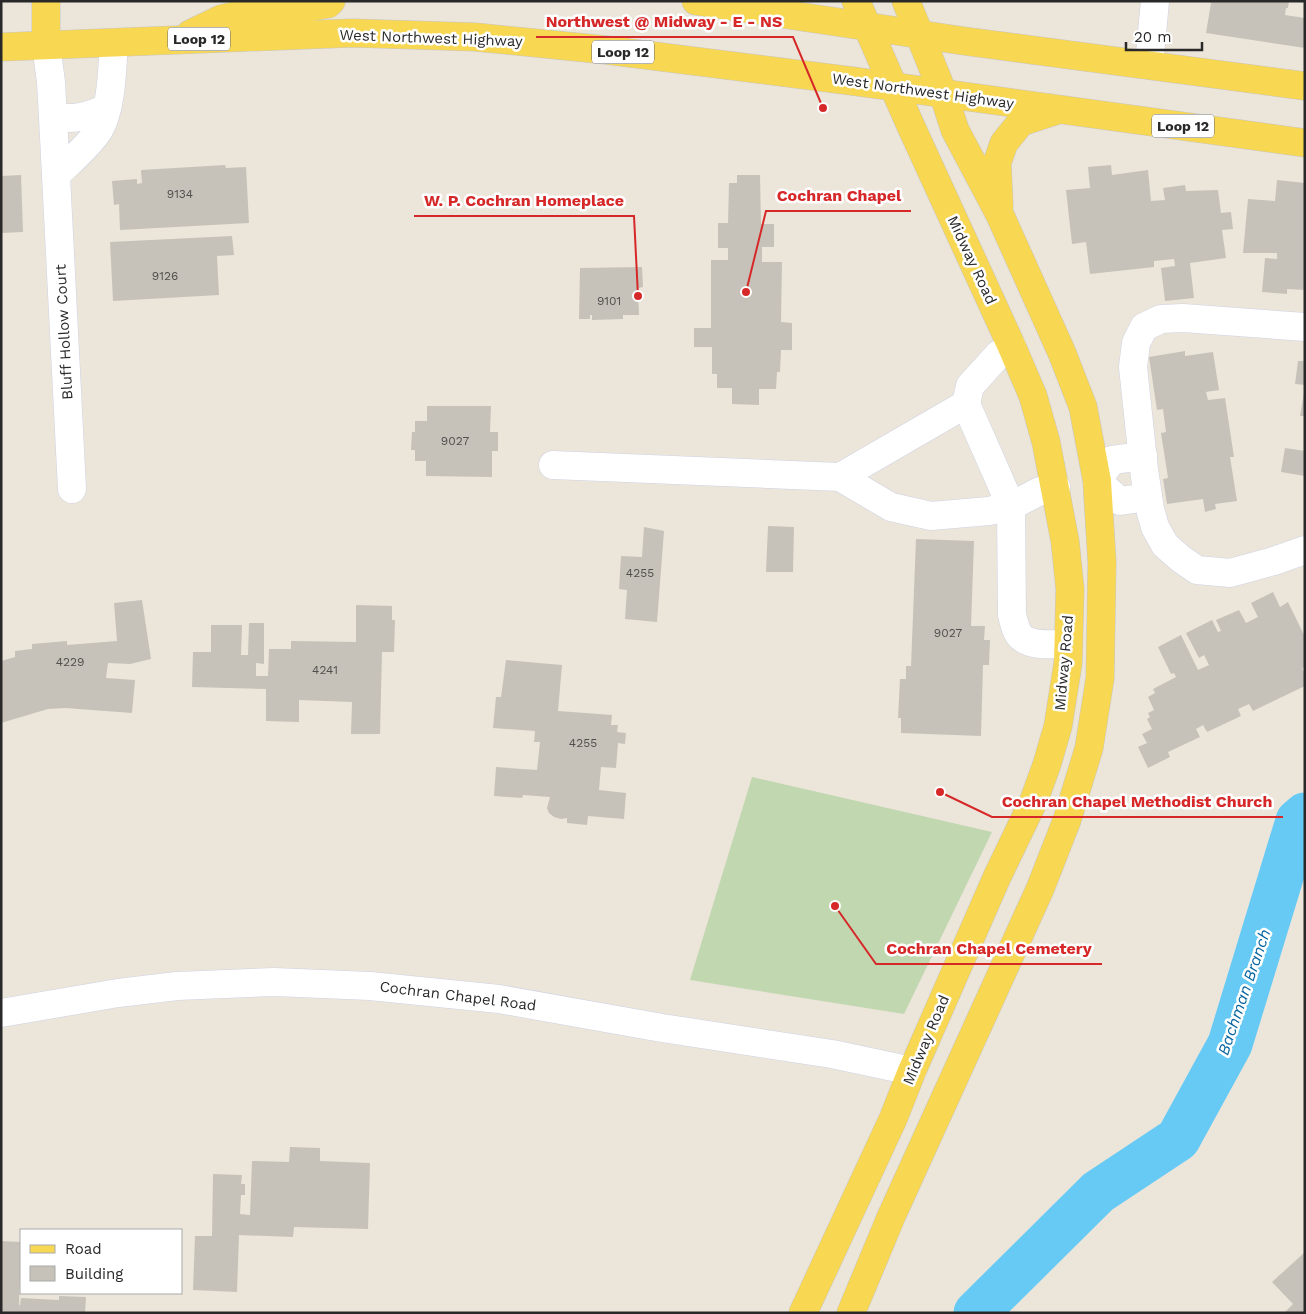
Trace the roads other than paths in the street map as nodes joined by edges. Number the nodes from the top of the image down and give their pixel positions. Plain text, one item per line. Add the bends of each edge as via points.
1 (46, 1) edge
2 (331, 1) edge
3 (696, 1) edge
4 (856, 1) edge
5 (906, 1) edge
6 (1155, 1) edge
7 (868, 26) junction
8 (920, 34) junction
9 (178, 40) junction
10 (114, 42) junction
11 (46, 45) junction
12 (1, 47) edge
13 (1149, 65) junction
14 (1305, 86) edge
15 (893, 87) junction
16 (943, 94) junction
17 (106, 108) junction
18 (1062, 109) junction
19 (53, 117) junction
20 (1305, 143) edge
21 (56, 175) junction
22 (1000, 215) junction
23 (1305, 327) edge
24 (1012, 347) junction
25 (966, 404) junction
26 (1143, 456) junction
27 (553, 465) dead end
28 (840, 478) junction
29 (1097, 481) junction
30 (1056, 487) junction
31 (72, 489) dead end
32 (1148, 497) junction
33 (1011, 506) junction
34 (1305, 550) edge
35 (1068, 644) junction
36 (1, 1012) edge
37 (912, 1071) junction
38 (951, 1083) junction
39 (803, 1313) edge
40 (851, 1313) edge

1 - 11 main road
2 - 9 main road via 305,8 264,9 221,19
3 - 7 main road
4 - 7 main road, Midway Road
5 - 8 main road
6 - 13 street
7 - 8 main road
7 - 15 main road, Midway Road
8 - 13 main road
8 - 16 main road
9 - 10 main road, West Northwest Highway / Loop 12
9 - 15 main road, West Northwest Highway / Loop 12 via 352,33 475,37 606,50
10 - 11 main road, West Northwest Highway / Loop 12
10 - 17 street
11 - 12 main road, West Northwest Highway / Loop 12
11 - 19 street, Bluff Hollow Court
13 - 14 main road
15 - 16 main road, West Northwest Highway / Loop 12
15 - 24 main road, Midway Road
16 - 18 main road, West Northwest Highway / Loop 12
16 - 22 main road via 955,130
17 - 19 street via 81,117
17 - 21 street via 99,129
18 - 20 main road, West Northwest Highway / Loop 12
18 - 22 main road via 1020,122 1004,143 997,163
19 - 21 street, Bluff Hollow Court
21 - 31 street, Bluff Hollow Court
22 - 29 main road via 1083,407
23 - 26 street via 1183,318 1161,319 1144,327 1136,343 1133,367
24 - 25 street via 998,354 970,386
24 - 30 main road, Midway Road via 1033,396
25 - 28 street
25 - 33 street
26 - 29 street via 1112,460
26 - 32 street
27 - 28 street
28 - 33 street via 891,507 931,516
29 - 30 main road
29 - 32 street via 1120,501
29 - 38 main road via 1102,563 1100,678 1089,748 1067,820 1040,889
30 - 33 street via 1040,491
30 - 35 main road, Midway Road via 1070,589
32 - 34 street via 1155,528 1165,545 1197,570 1230,573
33 - 35 street via 1012,615 1016,628 1021,637 1031,643
35 - 37 main road, Midway Road via 1064,698 1048,764
36 - 37 street, Cochran Chapel Road via 177,986 274,982 370,986 499,998 662,1028 832,1054
37 - 38 main road
37 - 39 main road, Midway Road
38 - 40 main road

